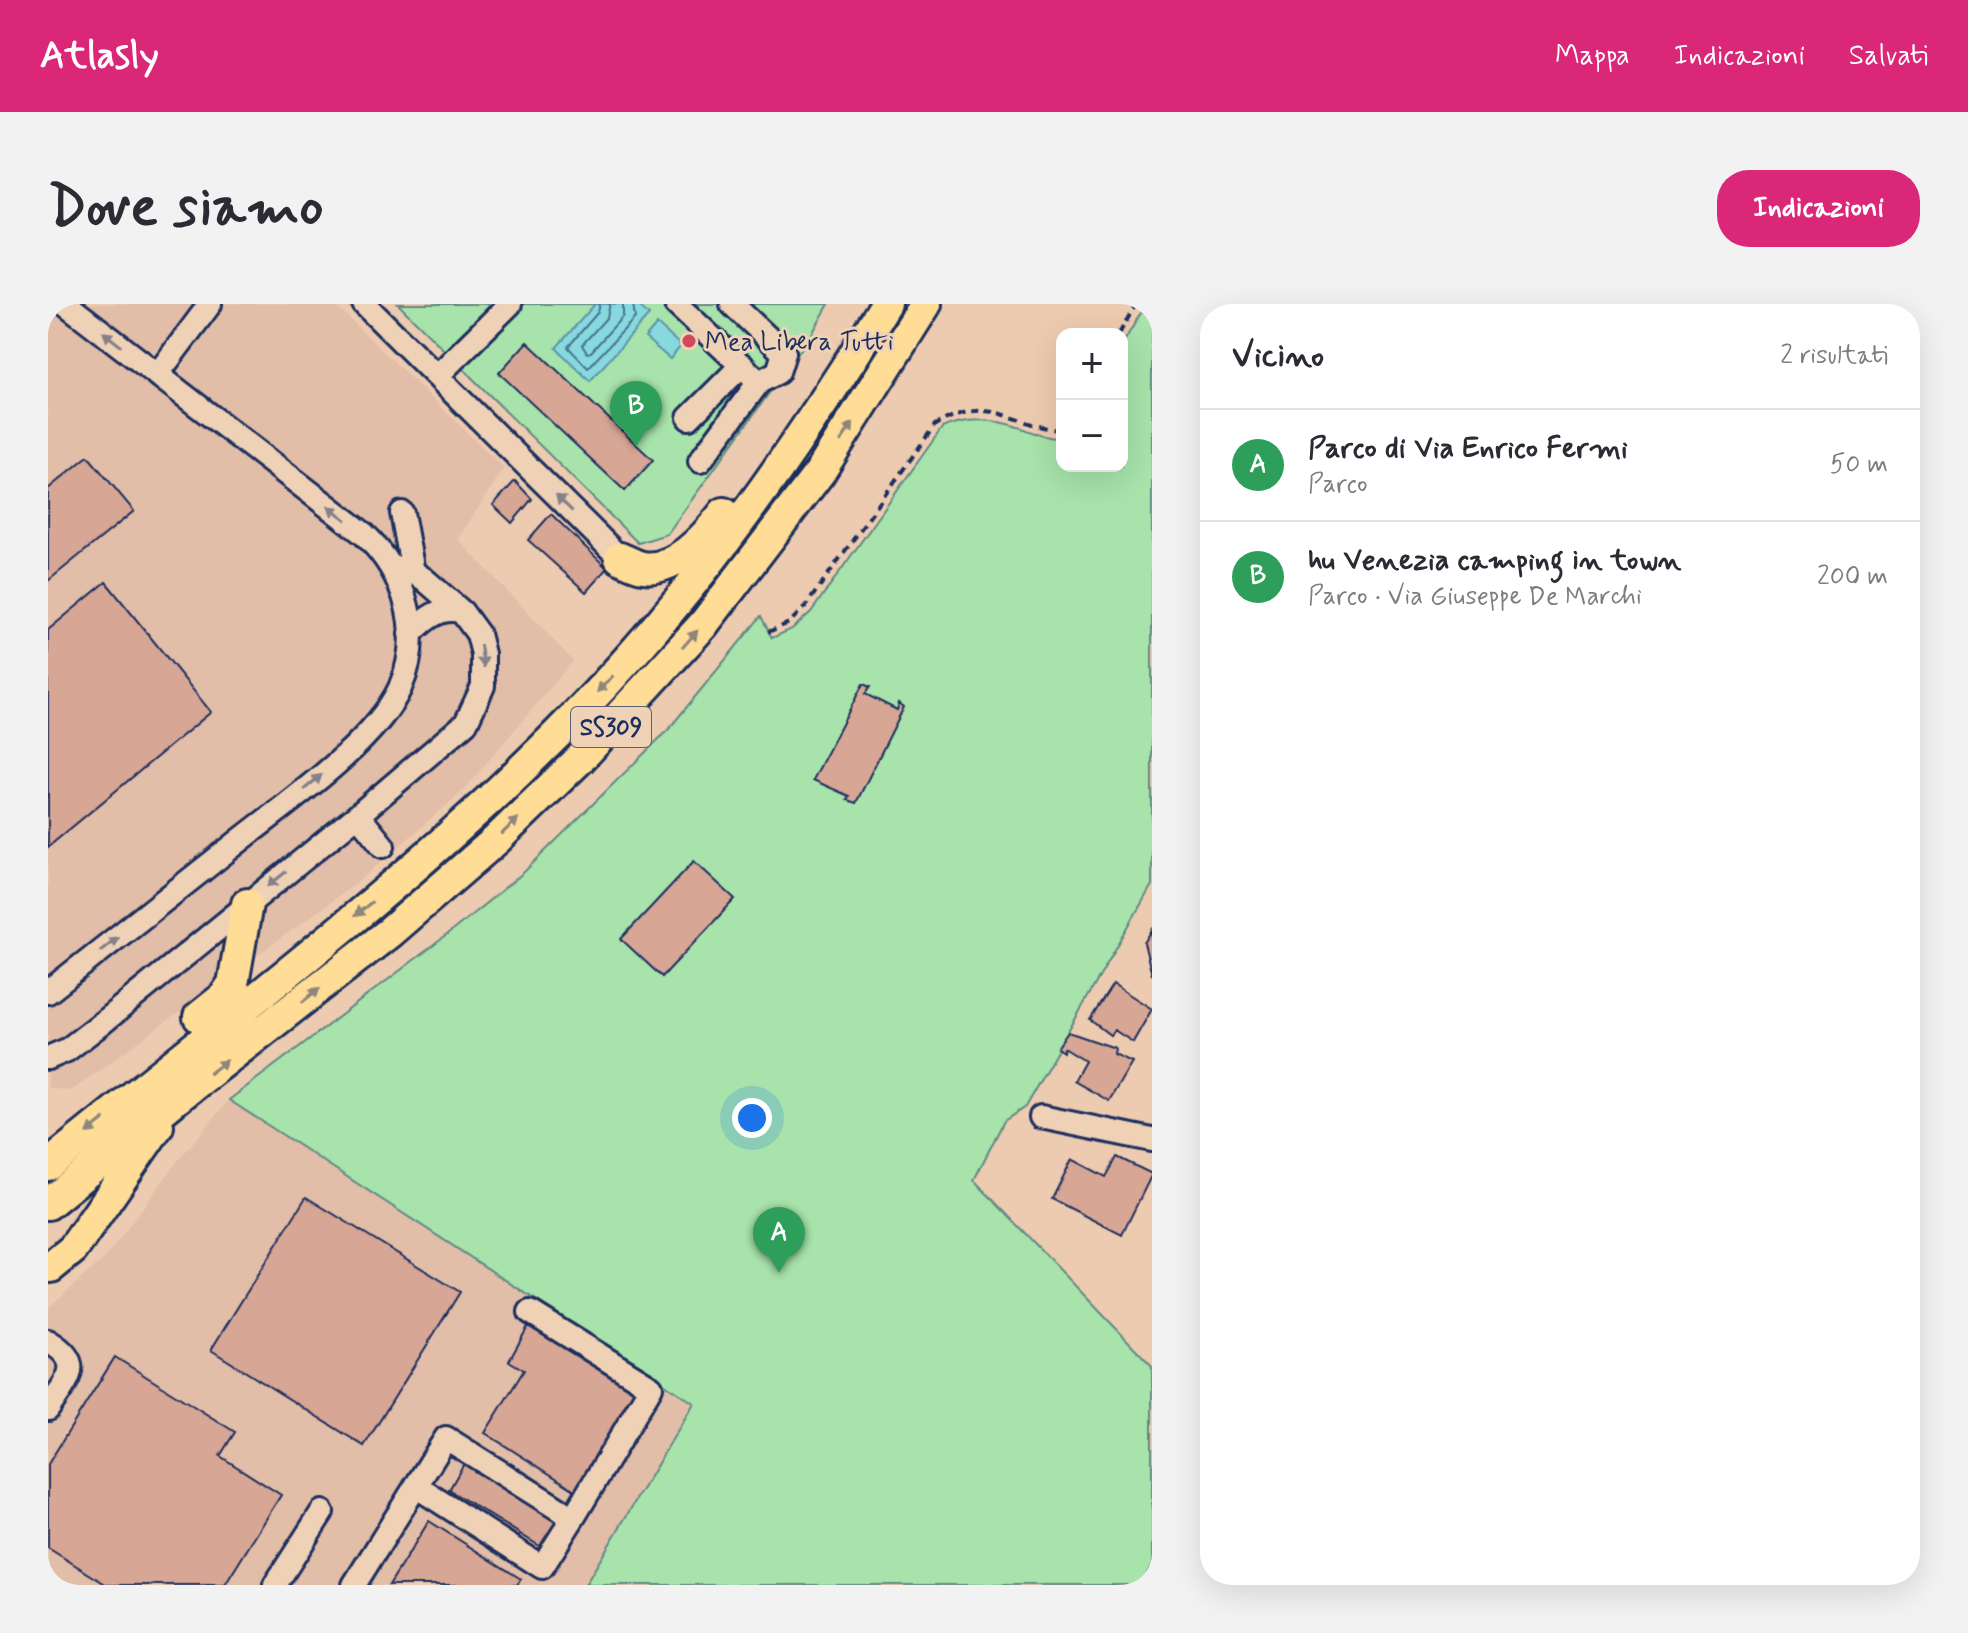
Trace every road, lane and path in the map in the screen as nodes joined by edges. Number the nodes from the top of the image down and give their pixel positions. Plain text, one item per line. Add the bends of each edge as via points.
1 (66, 304) edge
2 (210, 304) edge
3 (364, 304) edge
4 (510, 304) edge
5 (676, 304) edge
6 (732, 304) edge
7 (886, 304) edge
8 (926, 304) edge
9 (1136, 304) edge
10 (1122, 328) edge
11 (742, 365) junction
12 (157, 375) junction
13 (437, 376) junction
14 (759, 382) junction
15 (689, 418) dead end
16 (809, 425) junction
17 (1056, 430) edge
18 (700, 461) dead end
19 (402, 513) dead end
20 (620, 558) joint
21 (403, 569) junction
22 (462, 612) junction
23 (768, 632) dead end
24 (410, 634) junction
25 (358, 815) junction
26 (383, 846) dead end
27 (247, 904) junction
28 (48, 992) edge
29 (48, 1058) edge
30 (145, 1086) junction
31 (176, 1099) junction
32 (1041, 1117) dead end
33 (1152, 1140) edge
34 (48, 1165) edge
35 (48, 1204) edge
36 (50, 1268) edge
37 (530, 1312) dead end
38 (48, 1341) edge
39 (48, 1409) edge
40 (417, 1487) junction
41 (322, 1512) dead end
42 (573, 1518) junction
43 (275, 1585) edge
44 (354, 1585) edge

12 -> 1 street
2 - 12 street
3 - 13 street
4 - 13 street
5 - 11 street
6 - 14 street via 784,353 778,372
7 - 16 main road, SS309
31 -> 8 main road, SS309 via 413,912 496,840 634,703 703,625 820,472
9 - 10 path
11 - 14 street
11 - 15 street
21 -> 12 street
20 -> 13 street
14 - 18 street
16 - 20 main road via 691,549 668,563 645,568
16 -> 30 main road, SS309 via 688,588 570,721 376,899
17 - 23 path via 997,411 975,410 935,425 805,607 789,623
19 - 21 street
21 - 22 street via 424,579
21 - 24 street
22 - 24 street via 444,610
22 -> 25 street via 478,634 484,674 466,723
28 -> 24 street via 355,747 398,692
25 - 26 street
25 -> 27 street
27 - 29 street via 67,1050
27 - 30 main road via 228,993 160,1052
30 -> 34 main road, SS309
31 - 35 main road, SS309
31 - 36 main road via 73,1249
32 - 33 street
37 - 42 street via 651,1387
38 - 39 street via 71,1365
40 - 42 street via 542,1567
40 - 42 street via 446,1438
40 - 44 street
41 - 43 street

